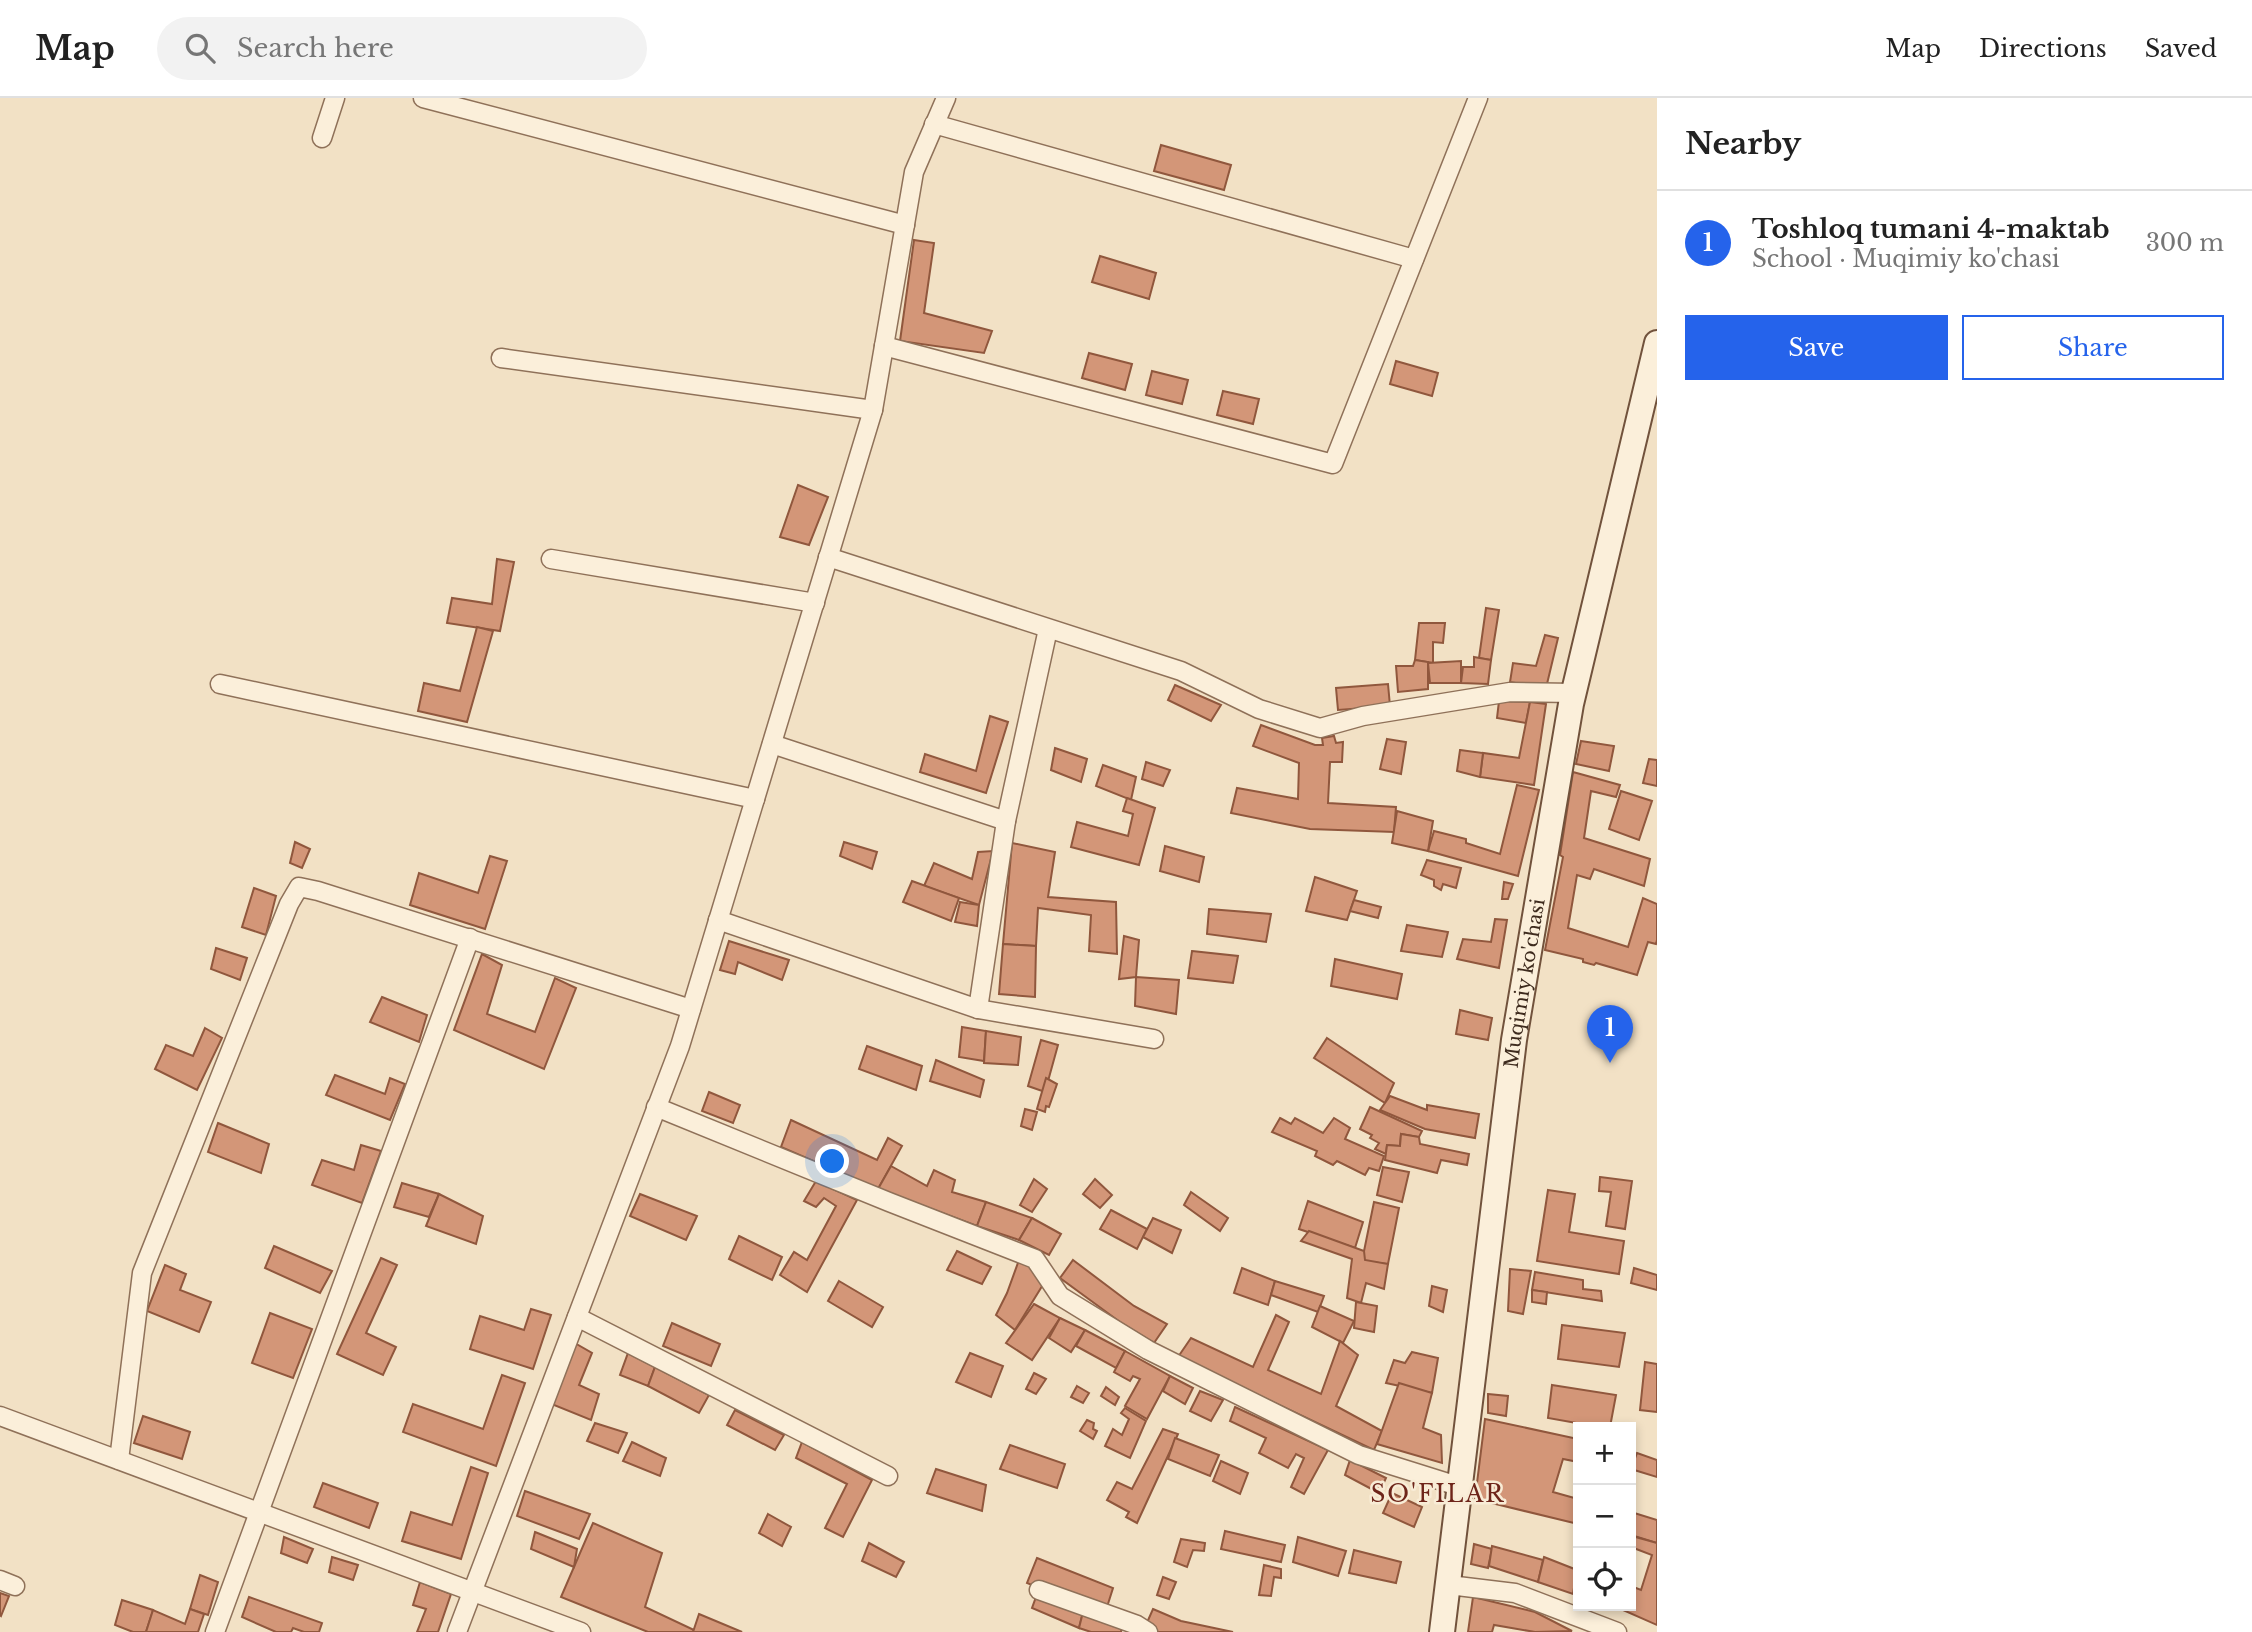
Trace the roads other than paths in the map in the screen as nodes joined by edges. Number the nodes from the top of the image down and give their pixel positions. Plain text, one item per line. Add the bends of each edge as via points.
1 (335, 98) edge
2 (423, 98) edge
3 (946, 98) edge
4 (1478, 98) edge
5 (934, 124) junction
6 (322, 138) dead end
7 (905, 225) junction
8 (1414, 259) junction
9 (1657, 343) edge
10 (884, 346) junction
11 (501, 358) dead end
12 (873, 410) junction
13 (828, 557) junction
14 (551, 559) dead end
15 (814, 603) junction
16 (1048, 629) junction
17 (220, 684) dead end
18 (1574, 693) junction
19 (772, 744) junction
20 (755, 799) junction
21 (1006, 821) junction
22 (718, 920) junction
23 (470, 938) junction
24 (691, 1009) junction
25 (978, 1009) junction
26 (1154, 1039) dead end
27 (656, 1107) junction
28 (577, 1317) junction
29 (0, 1416) edge
30 (119, 1460) junction
31 (888, 1476) dead end
32 (1461, 1487) junction
33 (259, 1512) junction
34 (1449, 1585) junction
35 (1039, 1590) dead end
36 (472, 1591) junction
37 (557, 1628) edge
38 (215, 1632) edge
39 (457, 1632) edge
40 (581, 1632) edge
41 (1147, 1632) edge
42 (1442, 1632) edge
43 (1617, 1632) edge

1 - 6 street
2 - 7 street
3 - 5 street
4 - 8 street
5 - 7 street via 914,172
5 - 8 street
7 - 10 street
8 - 10 street via 1333,464
9 - 18 street, Muqimiy ko'chasi
10 - 12 street
11 - 12 street
12 - 13 street
13 - 15 street
13 - 16 street
14 - 15 street
15 - 19 street
16 - 18 street via 1181,671 1259,709 1320,728 1363,716 1510,692
16 - 21 street
17 - 20 street
18 - 32 street, Muqimiy ko'chasi via 1514,1040
19 - 20 street
19 - 21 street
20 - 22 street
21 - 25 street
22 - 24 street
22 - 25 street
23 - 24 street
23 - 30 street via 299,887 142,1273
23 - 33 street
24 - 27 street
25 - 26 street
27 - 28 street
27 - 32 street via 1035,1259 1060,1296 1148,1350 1359,1455
28 - 31 street
28 - 36 street
29 - 30 street
30 - 33 street
32 - 34 street, Muqimiy ko'chasi
33 - 36 street
33 - 38 street
34 - 42 street, Muqimiy ko'chasi
34 - 43 street via 1515,1593
35 - 41 street
36 - 37 street
36 - 39 street
37 - 40 street

